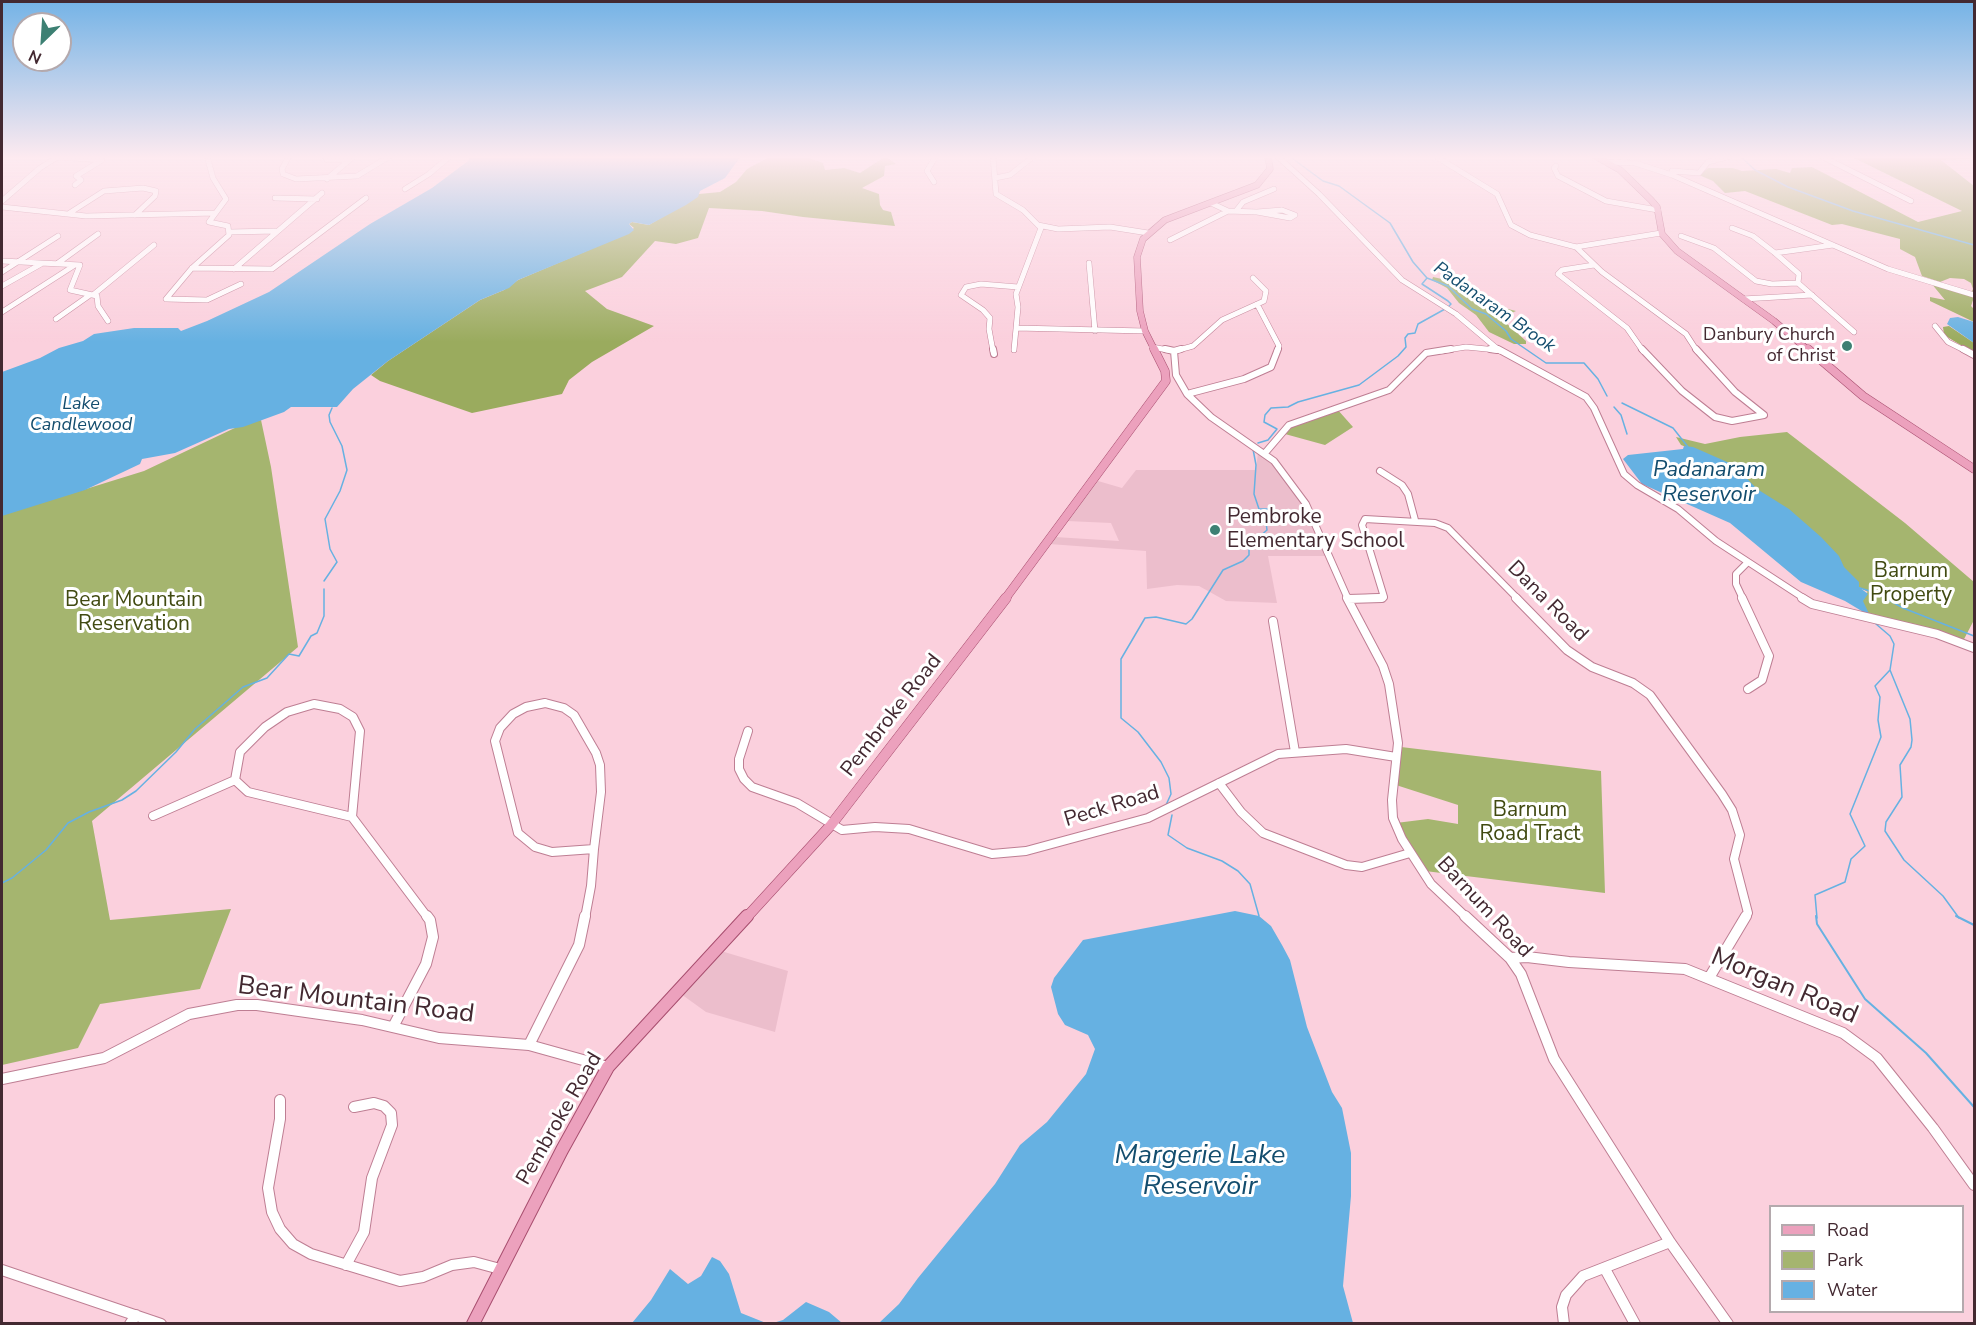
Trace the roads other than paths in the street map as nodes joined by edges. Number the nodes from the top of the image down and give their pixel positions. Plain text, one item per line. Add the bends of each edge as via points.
1 (212, 218) edge
2 (293, 218) edge
3 (340, 218) edge
4 (1031, 218) edge
5 (1171, 218) edge
6 (1214, 218) edge
7 (1342, 218) edge
8 (1507, 218) edge
9 (1659, 218) edge
10 (1773, 218) edge
11 (1038, 225) junction
12 (1732, 228) dead end
13 (1058, 229) junction
14 (276, 231) junction
15 (230, 232) junction
16 (1148, 233) junction
17 (1661, 233) junction
18 (98, 234) dead end
19 (1041, 234) junction
20 (58, 236) dead end
21 (1681, 236) dead end
22 (1170, 240) dead end
23 (154, 245) dead end
24 (1834, 245) junction
25 (1576, 247) junction
26 (1775, 254) junction
27 (2, 261) edge
28 (20, 262) junction
29 (42, 263) junction
30 (1089, 263) dead end
31 (56, 264) junction
32 (76, 264) junction
33 (1594, 265) junction
34 (192, 268) junction
35 (234, 269) junction
36 (2, 272) edge
37 (1253, 278) dead end
38 (1798, 283) junction
39 (241, 284) dead end
40 (2, 286) edge
41 (1018, 287) junction
42 (91, 295) junction
43 (1974, 295) edge
44 (1812, 296) junction
45 (1743, 299) junction
46 (1257, 304) junction
47 (2, 312) edge
48 (56, 318) dead end
49 (108, 321) dead end
50 (1935, 326) dead end
51 (1016, 328) junction
52 (1095, 331) junction
53 (1144, 331) junction
54 (1854, 332) dead end
55 (1489, 346) junction
56 (1152, 347) junction
57 (1014, 350) dead end
58 (1174, 351) junction
59 (994, 354) dead end
60 (1974, 355) edge
61 (1187, 394) junction
62 (1265, 453) junction
63 (1974, 469) edge
64 (1380, 471) dead end
65 (1416, 520) junction
66 (1748, 562) junction
67 (1348, 599) junction
68 (1273, 621) dead end
69 (1974, 648) edge
70 (1748, 689) dead end
71 (748, 731) dead end
72 (1295, 752) junction
73 (1396, 757) junction
74 (235, 780) junction
75 (1219, 783) junction
76 (153, 816) dead end
77 (352, 817) junction
78 (831, 825) junction
79 (594, 849) junction
80 (1410, 853) junction
81 (1510, 958) junction
82 (1709, 978) junction
83 (393, 1027) junction
84 (529, 1045) junction
85 (608, 1067) junction
86 (2, 1079) edge
87 (280, 1100) dead end
88 (354, 1107) dead end
89 (1974, 1185) edge
90 (1670, 1242) junction
91 (346, 1265) junction
92 (500, 1269) junction
93 (1605, 1269) junction
94 (2, 1270) edge
95 (133, 1319) edge
96 (161, 1323) edge
97 (473, 1323) edge
98 (1564, 1323) edge
99 (1635, 1323) edge
100 (1728, 1323) edge

1 - 15 street via 209,222 228,226
2 - 14 street
3 - 35 street via 277,267
4 - 11 street
5 - 16 main road
6 - 22 street
7 - 55 street via 1397,276 1450,311
8 - 25 street via 1514,228
9 - 17 main road
10 - 24 street
11 - 13 street
11 - 19 street
12 - 26 street via 1753,236
13 - 16 street via 1116,228
13 - 19 street
14 - 15 street
14 - 35 street
15 - 34 street
16 - 53 main road, Pembroke Road via 1137,257
17 - 25 street
17 - 45 main road via 1677,251
18 - 31 street
19 - 41 street
20 - 28 street
21 - 38 street via 1714,248 1756,281
23 - 42 street
24 - 26 street
24 - 43 street via 1888,269
25 - 33 street
26 - 38 street via 1799,274
27 - 28 street
28 - 29 street
28 - 36 street
29 - 31 street
29 - 40 street
30 - 52 street
31 - 32 street
32 - 42 street via 80,268 70,290
32 - 47 street
33 - 33 street via 1686,334 1729,386 1764,415 1732,421 1715,417 1664,374 1627,328 1558,274
34 - 35 street
34 - 39 street via 166,299 207,300
37 - 46 street via 1266,291 1264,300
38 - 44 street
41 - 51 street
41 - 59 street via 973,285 961,295 990,318
42 - 48 street
42 - 49 street via 97,297
44 - 45 street
44 - 54 street
45 - 63 main road via 1863,396
46 - 58 street via 1222,320 1193,346
46 - 61 street via 1279,346 1271,367 1255,376
50 - 60 street via 1948,342
51 - 52 street
51 - 57 street
52 - 53 street
53 - 56 main road, Pembroke Road
55 - 62 street via 1426,353 1389,390 1298,420
55 - 66 street via 1586,397 1629,480 1678,509
56 - 58 street
56 - 78 main road, Pembroke Road via 1166,375 1161,389
58 - 61 street, Barnum Road via 1176,375
61 - 62 street, Barnum Road via 1211,417
62 - 67 street, Barnum Road via 1306,504
64 - 65 street via 1408,494
65 - 67 street, Dana Road via 1374,518 1363,522 1384,597
65 - 82 street, Dana Road via 1448,528 1581,662 1633,683 1650,695 1722,794 1740,835 1734,859 1748,913
66 - 69 street via 1808,602 1937,634
66 - 70 street via 1736,574 1736,584 1769,656 1762,680
67 - 73 street, Barnum Road via 1389,684 1396,720
68 - 72 street
71 - 78 street via 739,759 744,779 753,787 797,803
72 - 73 street, Peck Road via 1352,750
72 - 75 street, Peck Road via 1270,757
73 - 80 street, Barnum Road via 1393,818
74 - 76 street
74 - 77 street via 248,792
74 - 77 street via 240,752 287,712 314,704 340,709 354,717 360,731
75 - 78 street, Peck Road via 1148,818 1005,854 992,854 909,829 846,830
75 - 80 street via 1263,833 1346,865 1362,867
77 - 83 street via 430,920 433,937 426,964
78 - 85 main road, Pembroke Road
79 - 79 street via 601,792 600,765 592,743 564,708 554,704 526,707 500,728 495,741 518,833 534,847 552,852
79 - 84 street via 579,945
80 - 81 street, Barnum Road via 1431,884
81 - 82 street, Morgan Road via 1674,968
81 - 90 street, Barnum Road via 1527,987 1560,1070
82 - 89 street, Morgan Road via 1825,1024 1861,1044 1897,1081
83 - 84 street, Bear Mountain Road via 440,1038
83 - 86 street, Bear Mountain Road via 257,1005 218,1007 178,1019 115,1055
84 - 85 street, Bear Mountain Road
85 - 92 main road, Pembroke Road
87 - 91 street via 268,1188 272,1212 293,1244
88 - 91 street via 374,1103 384,1106 391,1113 392,1125 372,1179 364,1232
90 - 93 street
90 - 100 street, Barnum Road
91 - 92 street via 400,1281 474,1262
92 - 97 main road, Pembroke Road
93 - 98 street via 1583,1276 1570,1287 1562,1307
93 - 99 street
94 - 95 street
95 - 96 street

